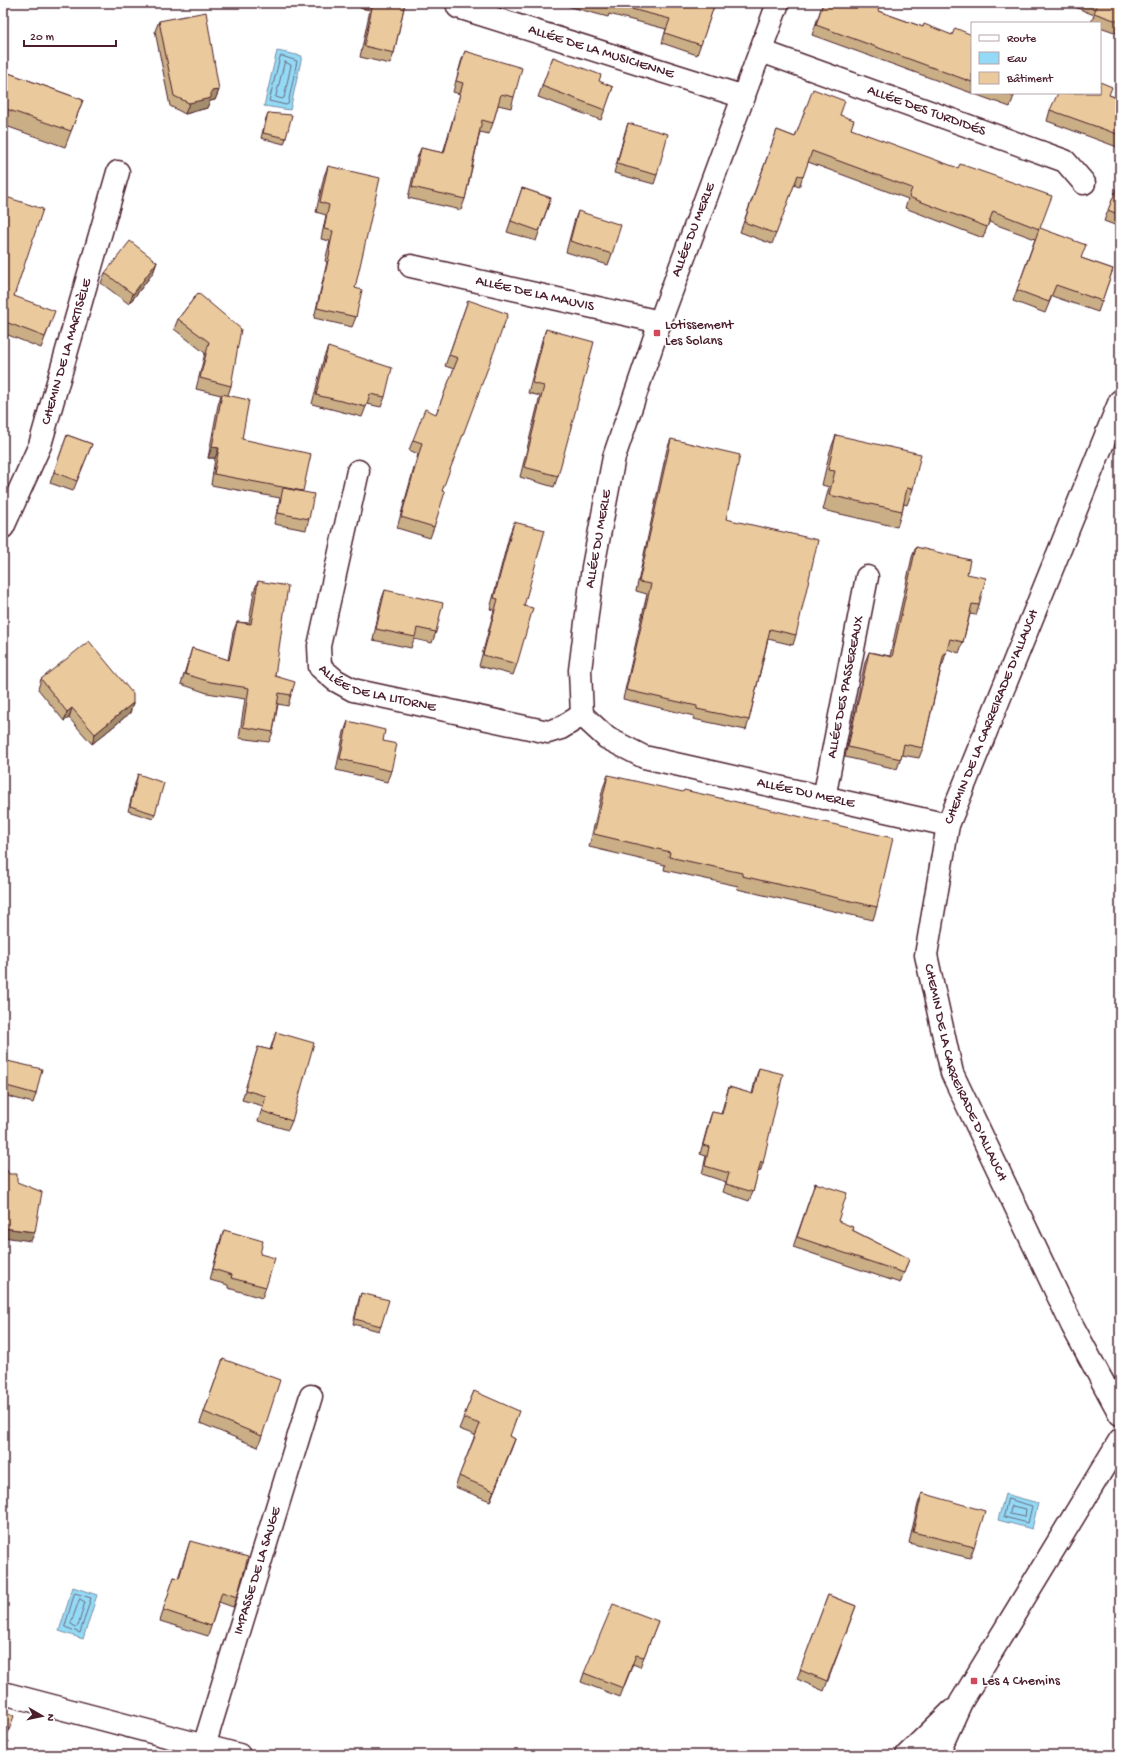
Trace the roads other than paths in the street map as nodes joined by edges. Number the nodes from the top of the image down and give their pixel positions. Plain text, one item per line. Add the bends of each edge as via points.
1 (778, 3) edge
2 (458, 7) dead end
3 (761, 51) junction
4 (744, 97) junction
5 (118, 172) dead end
6 (1084, 183) dead end
7 (411, 266) dead end
8 (660, 322) junction
9 (1120, 401) edge
10 (358, 471) dead end
11 (3, 527) edge
12 (867, 577) dead end
13 (582, 715) junction
14 (824, 798) junction
15 (948, 825) junction
16 (311, 1396) dead end
17 (1120, 1414) edge
18 (1120, 1440) edge
19 (3, 1693) edge
20 (961, 1702) junction
21 (204, 1746) junction
22 (239, 1755) edge
23 (908, 1755) edge
24 (937, 1755) edge

1 - 3 street, ALLÉE DU MERLE
2 - 4 street, ALLÉE DE LA MUSICIENNE
3 - 4 street, ALLÉE DU MERLE
3 - 6 street, ALLÉE DES TURDIDÉS via 1065,161
4 - 8 street, ALLÉE DU MERLE
5 - 11 street, CHEMIN DE LA MARTISÈLE via 40,445
7 - 8 street, ALLÉE DE LA MAUVIS
8 - 13 street, ALLÉE DU MERLE via 614,457 593,567 580,670
9 - 15 street, CHEMIN DE LA CARREIRADE D'ALLAUCH
10 - 13 street, ALLÉE DE LA LITORNE via 319,646 320,666 335,680 353,690 548,732 561,728
12 - 14 street, ALLÉE DES PASSEREAUX
13 - 14 street, ALLÉE DU MERLE via 607,738 644,757
14 - 15 street, ALLÉE DU MERLE
15 - 17 street, CHEMIN DE LA CARREIRADE D'ALLAUCH via 926,955 952,1073 1072,1325
16 - 21 street, IMPASSE DE LA SAUGE
18 - 20 street
19 - 21 street
20 - 23 street
20 - 24 street
21 - 22 street

